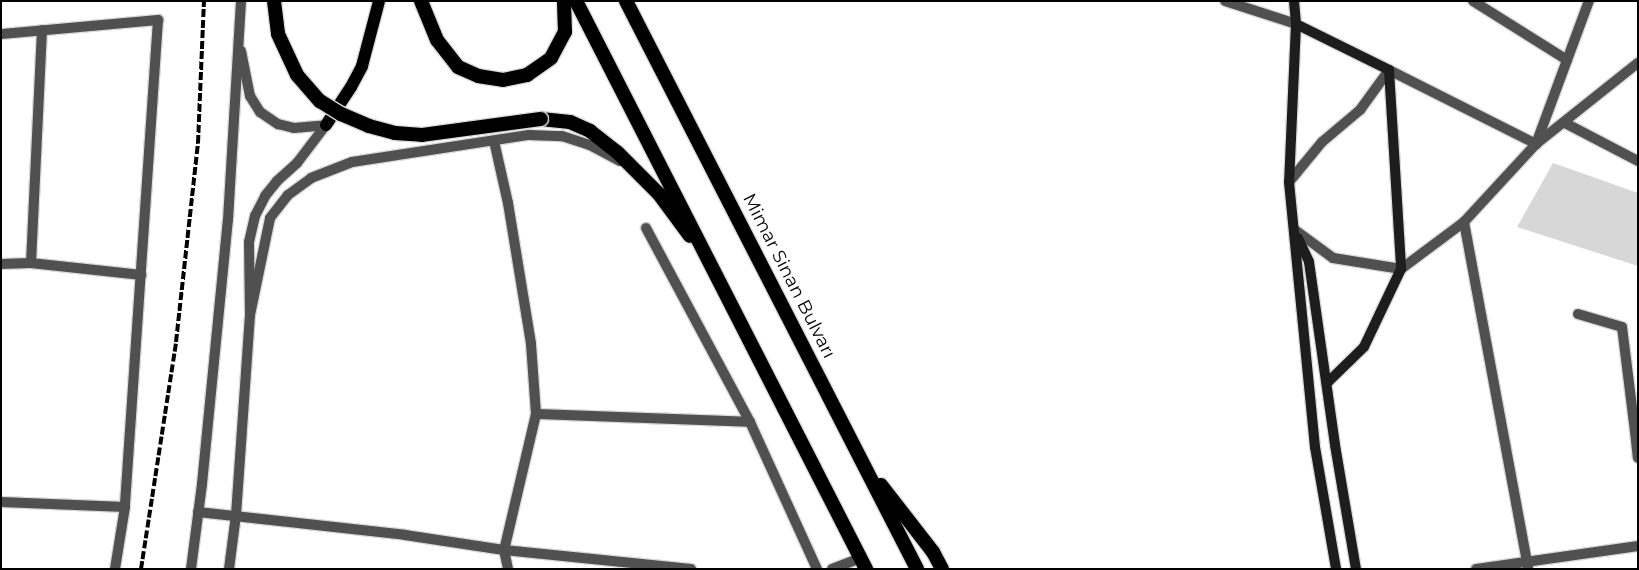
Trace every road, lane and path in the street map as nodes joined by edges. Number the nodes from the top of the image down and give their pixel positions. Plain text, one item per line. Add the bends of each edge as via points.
1 (241, 1) edge
2 (274, 1) edge
3 (379, 1) edge
4 (420, 1) edge
5 (564, 1) edge
6 (576, 1) edge
7 (626, 1) edge
8 (1225, 1) edge
9 (1294, 1) edge
10 (1473, 1) edge
11 (1589, 1) edge
12 (1296, 24) junction
13 (42, 30) junction
14 (1, 34) edge
15 (238, 36) junction
16 (1568, 60) junction
17 (1638, 63) edge
18 (1389, 70) junction
19 (1565, 123) junction
20 (326, 125) junction
21 (494, 141) junction
22 (1536, 144) junction
23 (1638, 161) edge
24 (639, 174) junction
25 (1289, 182) junction
26 (1464, 222) junction
27 (646, 228) dead end
28 (1295, 230) junction
29 (31, 263) junction
30 (1, 264) edge
31 (714, 269) junction
32 (1401, 269) junction
33 (142, 275) junction
34 (1578, 314) dead end
35 (250, 315) junction
36 (1327, 383) junction
37 (536, 414) junction
38 (750, 422) junction
39 (1637, 431) edge
40 (861, 458) junction
41 (1638, 458) edge
42 (1, 502) edge
43 (125, 507) junction
44 (198, 512) junction
45 (236, 515) junction
46 (1638, 546) edge
47 (504, 550) junction
48 (863, 565) edge
49 (1527, 566) edge
50 (664, 568) edge
51 (115, 569) edge
52 (191, 569) edge
53 (229, 569) edge
54 (508, 569) edge
55 (691, 569) edge
56 (817, 569) edge
57 (832, 569) edge
58 (917, 569) edge
59 (942, 569) edge
60 (1336, 569) edge
61 (1356, 569) edge
62 (1476, 569) edge

1 - 15 street
2 - 24 highway, bridge via 278,34 297,75 320,101 341,114 369,126 422,135 541,120 570,122 590,131
3 - 20 main road via 362,66
4 - 5 highway via 437,40 458,67 478,76 503,80 527,75 551,58 564,32
6 - 31 highway
7 - 40 highway, Mimar Sinan Bulvarı
8 - 12 street
9 - 12 main road
10 - 16 street
11 - 16 street
12 - 18 main road
12 - 25 main road
13 - 14 street
13 - 29 street
13 - 33 street via 158,20
15 - 20 street via 250,96 260,112 278,124 294,128
15 - 44 street via 228,220
16 - 22 street
17 - 19 street
18 - 22 street
18 - 25 street via 1360,110 1322,142
18 - 32 main road
19 - 22 street
19 - 23 street
20 - 35 street via 297,163 265,196 255,216 249,242
21 - 24 street via 562,136 590,145
21 - 35 street via 352,162 312,178 288,195 270,218
21 - 37 street via 508,203 531,344
22 - 26 street
24 - 31 highway via 659,194
25 - 28 main road
26 - 32 street
26 - 49 street
27 - 38 street
28 - 32 street via 1333,258
28 - 36 main road via 1308,262
28 - 60 main road via 1315,447
29 - 30 street
29 - 33 street
31 - 48 highway
32 - 36 main road via 1364,347
33 - 43 street
34 - 39 street via 1622,327
35 - 45 street
36 - 61 main road
37 - 38 street
37 - 47 street
38 - 56 street
39 - 41 street
40 - 58 highway, Mimar Sinan Bulvarı
40 - 59 highway via 933,552
42 - 43 street
43 - 51 street
44 - 45 street
44 - 52 street
45 - 47 street
45 - 53 street
46 - 49 street
47 - 50 street
47 - 54 street
48 - 57 street
49 - 62 street
50 - 55 street

